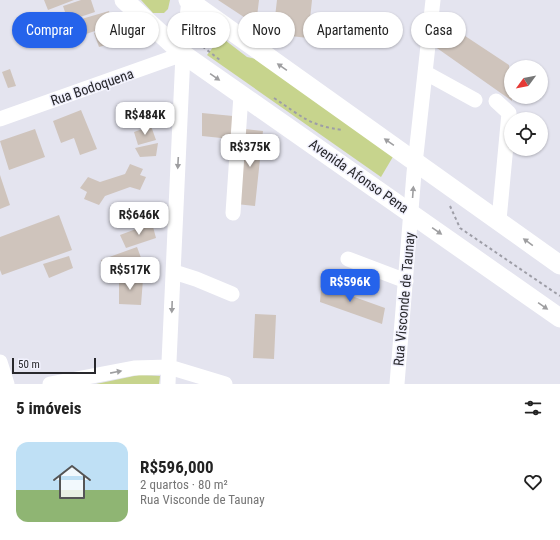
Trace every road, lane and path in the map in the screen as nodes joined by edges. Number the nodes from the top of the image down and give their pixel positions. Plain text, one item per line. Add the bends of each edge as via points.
1 (124, 0) edge
2 (189, 0) edge
3 (433, 0) edge
4 (188, 12) edge
5 (184, 48) edge
6 (205, 48) edge
7 (183, 54) junction
8 (223, 62) dead end
9 (426, 73) junction
10 (242, 95) junction
11 (271, 96) dead end
12 (475, 100) dead end
13 (496, 101) dead end
14 (0, 119) edge
15 (348, 130) dead end
16 (416, 161) junction
17 (448, 201) dead end
18 (233, 213) dead end
19 (411, 213) junction
20 (498, 220) junction
21 (348, 259) dead end
22 (560, 265) edge
23 (174, 272) junction
24 (406, 281) junction
25 (232, 294) dead end
26 (560, 296) edge
27 (560, 318) edge
28 (0, 362) edge
29 (169, 367) junction
30 (7, 384) edge
31 (50, 384) edge
32 (168, 384) edge
33 (225, 384) edge
34 (397, 384) edge

1 - 7 main road, Avenida Afonso Pena
2 - 4 street
16 -> 2 main road
3 - 9 street, Rua Visconde de Taunay
5 - 7 street
6 - 8 path
7 -> 10 main road, Avenida Afonso Pena
7 - 14 street, Rua Bodoquena
7 -> 23 street
9 - 12 street
9 - 16 street, Rua Visconde de Taunay
10 - 18 street
10 - 19 main road, Avenida Afonso Pena
11 - 15 path via 311,123 324,128
13 - 20 street via 509,113
19 -> 16 street, Rua Visconde de Taunay
16 - 20 main road
17 - 26 path via 460,228
19 - 24 street, Rua Visconde de Taunay
19 -> 27 main road, Avenida Afonso Pena
22 -> 20 main road
21 - 24 street
23 - 25 street
23 -> 29 street
24 - 34 street, Rua Visconde de Taunay
28 - 30 street
31 -> 29 street via 134,368
29 - 32 street
29 - 33 street

